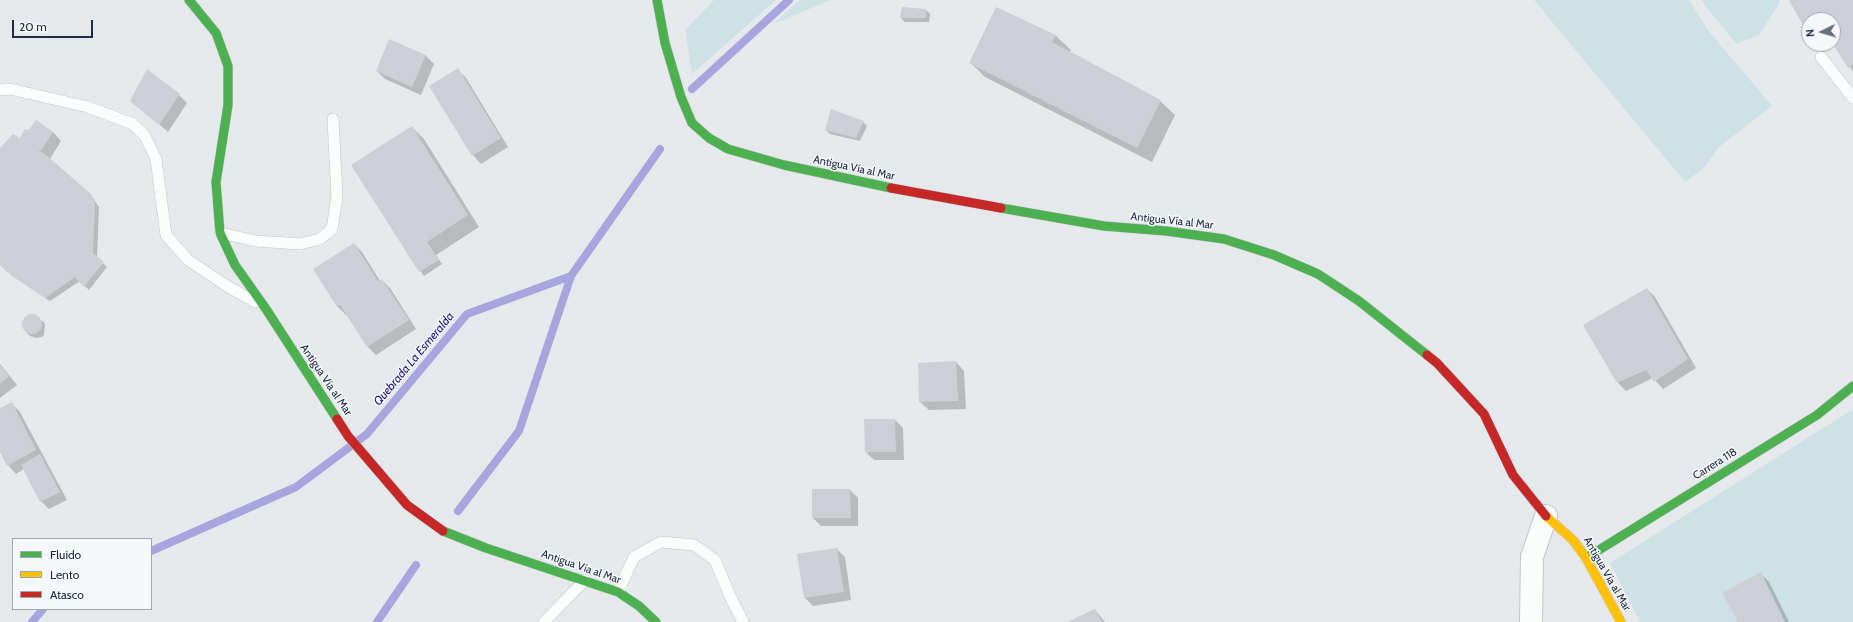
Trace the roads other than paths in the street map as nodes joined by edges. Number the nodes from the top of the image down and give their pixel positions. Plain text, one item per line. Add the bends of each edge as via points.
1 (189, 0) edge
2 (657, 0) edge
3 (1822, 57) dead end
4 (0, 90) edge
5 (1853, 98) edge
6 (333, 119) dead end
7 (220, 233) junction
8 (266, 309) junction
9 (1853, 386) edge
10 (1546, 516) junction
11 (1586, 558) junction
12 (585, 580) junction
13 (618, 592) junction
14 (544, 622) edge
15 (656, 622) edge
16 (743, 622) edge
17 (1531, 622) edge
18 (1621, 622) edge

1 - 7 main road, Antigua Vía al Mar via 216,33 228,66 228,104 216,182
2 - 10 main road, Antigua Vía al Mar via 665,44 681,97 692,123 709,138 728,149 784,165 919,194 1104,226 1224,239 1274,255 1318,274 1359,301 1437,363 1484,414 1513,475
3 - 5 lane
4 - 8 lane via 10,89 88,107 132,124 145,136 156,159 166,235 188,260
6 - 7 lane via 337,197 332,229 320,239 300,244 256,241
7 - 8 main road, Antigua Vía al Mar via 235,265
8 - 12 main road, Antigua Vía al Mar via 348,436 407,505 442,530 486,548
9 - 11 main road, Carrera 118 via 1817,415
10 - 11 main road, Antigua Vía al Mar via 1574,540
10 - 17 street via 1532,557
11 - 18 main road, Antigua Vía al Mar
12 - 13 main road, Antigua Vía al Mar
12 - 14 lane
13 - 15 main road, Antigua Vía al Mar
13 - 16 lane via 634,557 661,542 694,545 715,560

